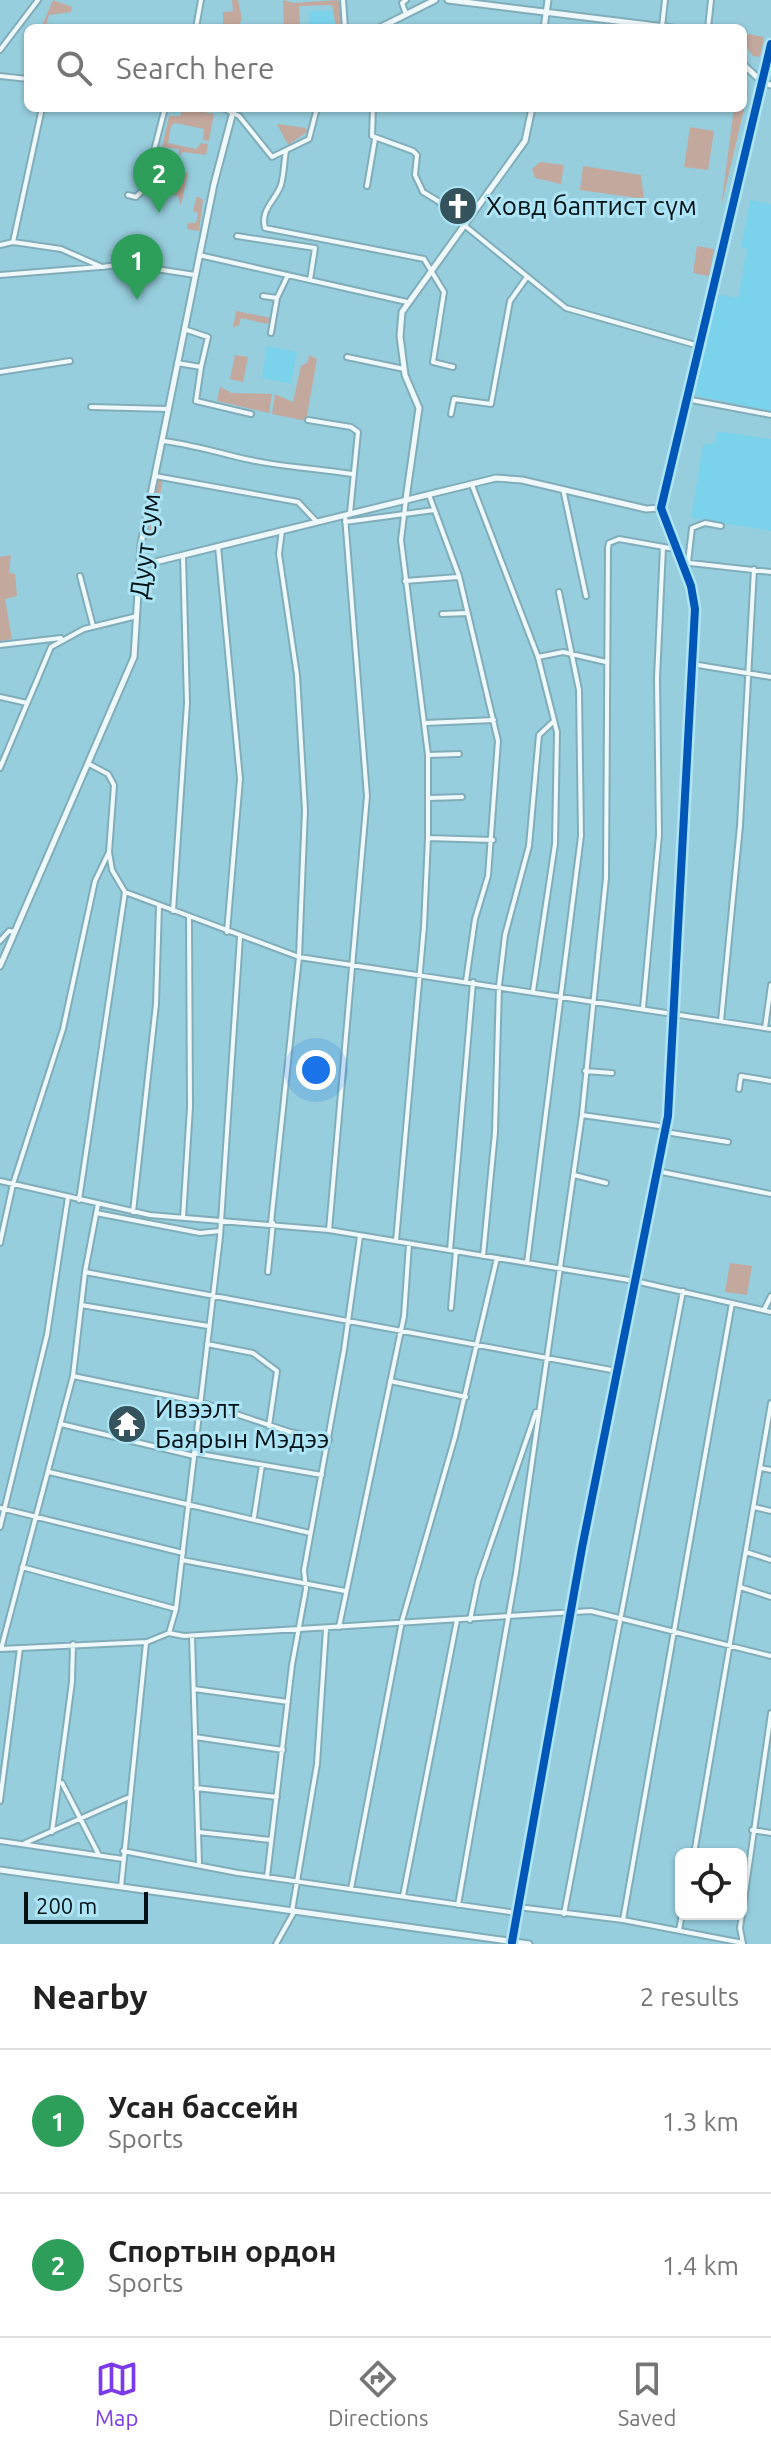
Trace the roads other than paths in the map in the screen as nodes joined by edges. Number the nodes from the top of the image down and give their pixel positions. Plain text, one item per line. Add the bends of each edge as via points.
1 (38, 0) edge
2 (201, 0) edge
3 (343, 0) edge
4 (406, 0) edge
5 (435, 0) edge
6 (448, 0) edge
7 (548, 0) edge
8 (665, 0) edge
9 (711, 0) edge
10 (546, 13) junction
11 (406, 14) junction
12 (197, 24) edge
13 (345, 24) edge
14 (387, 24) edge
15 (545, 24) edge
16 (628, 24) edge
17 (662, 24) edge
18 (708, 24) edge
19 (771, 44) edge
20 (0, 50) edge
21 (747, 68) edge
22 (1, 78) edge
23 (24, 79) edge
24 (763, 83) junction
25 (771, 85) edge
26 (41, 112) edge
27 (164, 112) edge
28 (231, 112) edge
29 (234, 112) edge
30 (316, 112) edge
31 (373, 112) edge
32 (531, 112) edge
33 (375, 139) junction
34 (286, 151) junction
35 (367, 186) dead end
36 (128, 195) dead end
37 (464, 226) junction
38 (237, 236) dead end
39 (13, 242) junction
40 (0, 245) edge
41 (199, 255) junction
42 (102, 267) junction
43 (431, 269) junction
44 (0, 275) edge
45 (195, 275) junction
46 (288, 275) junction
47 (527, 277) junction
48 (310, 280) junction
49 (263, 296) dead end
50 (277, 298) junction
51 (407, 302) junction
52 (184, 329) junction
53 (271, 333) dead end
54 (699, 346) junction
55 (347, 357) dead end
56 (70, 361) dead end
57 (177, 363) junction
58 (201, 367) junction
59 (453, 367) dead end
60 (404, 369) junction
61 (0, 372) edge
62 (686, 399) junction
63 (91, 407) dead end
64 (168, 409) junction
65 (251, 414) dead end
66 (451, 414) dead end
67 (771, 415) edge
68 (308, 420) dead end
69 (162, 440) junction
70 (352, 474) junction
71 (155, 476) junction
72 (471, 482) junction
73 (563, 489) junction
74 (428, 493) junction
75 (406, 499) junction
76 (661, 508) junction
77 (434, 510) junction
78 (405, 513) junction
79 (347, 514) junction
80 (316, 521) junction
81 (345, 522) junction
82 (721, 526) dead end
83 (282, 530) junction
84 (218, 546) junction
85 (663, 547) junction
86 (675, 549) junction
87 (183, 555) junction
88 (681, 562) junction
89 (688, 562) junction
90 (139, 566) junction
91 (754, 569) junction
92 (771, 572) edge
93 (80, 576) dead end
94 (459, 576) junction
95 (405, 581) junction
96 (559, 592) dead end
97 (586, 596) dead end
98 (467, 613) junction
99 (442, 614) dead end
100 (137, 616) junction
101 (93, 626) junction
102 (64, 638) junction
103 (0, 645) edge
104 (570, 654) junction
105 (538, 657) junction
106 (606, 662) junction
107 (692, 664) junction
108 (746, 673) junction
109 (771, 677) edge
110 (0, 697) edge
111 (27, 703) junction
112 (495, 720) junction
113 (554, 721) junction
114 (425, 723) junction
115 (0, 752) edge
116 (6, 754) junction
117 (459, 754) dead end
118 (428, 755) junction
119 (89, 764) junction
120 (0, 768) edge
121 (462, 797) dead end
122 (428, 798) junction
123 (428, 838) junction
124 (493, 840) junction
125 (109, 852) junction
126 (125, 892) junction
127 (159, 906) junction
128 (173, 911) junction
129 (189, 917) junction
130 (15, 932) junction
131 (227, 932) junction
132 (240, 937) junction
133 (0, 941) edge
134 (299, 957) junction
135 (0, 966) edge
136 (353, 968) junction
137 (419, 974) junction
138 (466, 981) junction
139 (473, 982) junction
140 (771, 985) edge
141 (499, 986) junction
142 (533, 991) junction
143 (562, 996) junction
144 (591, 1001) junction
145 (643, 1009) junction
146 (674, 1014) junction
147 (721, 1021) junction
148 (768, 1028) edge
149 (585, 1071) junction
150 (612, 1073) dead end
151 (771, 1081) edge
152 (739, 1089) dead end
153 (582, 1115) junction
154 (666, 1130) junction
155 (728, 1142) dead end
156 (657, 1171) junction
157 (574, 1175) junction
158 (0, 1181) edge
159 (606, 1183) dead end
160 (13, 1184) junction
161 (771, 1193) edge
162 (68, 1197) junction
163 (79, 1200) junction
164 (98, 1204) junction
165 (133, 1212) junction
166 (96, 1213) junction
167 (183, 1218) junction
168 (220, 1220) junction
169 (272, 1223) junction
170 (329, 1230) junction
171 (220, 1231) junction
172 (360, 1236) junction
173 (396, 1241) junction
174 (0, 1243) edge
175 (409, 1244) junction
176 (453, 1251) junction
177 (483, 1256) junction
178 (497, 1258) junction
179 (527, 1263) junction
180 (559, 1268) junction
181 (85, 1272) junction
182 (268, 1272) dead end
183 (635, 1281) junction
184 (683, 1291) junction
185 (213, 1296) junction
186 (771, 1296) edge
187 (732, 1303) junction
188 (81, 1305) junction
189 (451, 1308) dead end
190 (764, 1310) junction
191 (771, 1312) edge
192 (348, 1321) junction
193 (208, 1326) junction
194 (401, 1330) junction
195 (480, 1343) junction
196 (207, 1344) junction
197 (547, 1358) junction
198 (617, 1371) junction
199 (73, 1376) junction
200 (389, 1381) junction
201 (466, 1397) junction
202 (200, 1402) junction
203 (771, 1403) edge
204 (537, 1410) junction
205 (770, 1418) edge
206 (61, 1424) junction
207 (269, 1426) junction
208 (329, 1440) junction
209 (194, 1455) junction
210 (262, 1465) junction
211 (761, 1468) junction
212 (771, 1470) edge
213 (49, 1472) junction
214 (322, 1475) junction
215 (188, 1505) junction
216 (754, 1507) junction
217 (2, 1508) edge
218 (771, 1511) edge
219 (37, 1517) junction
220 (254, 1517) junction
221 (0, 1527) edge
222 (310, 1533) junction
223 (746, 1552) junction
224 (183, 1553) junction
225 (182, 1560) junction
226 (771, 1560) edge
227 (22, 1567) junction
228 (305, 1584) junction
229 (740, 1587) junction
230 (345, 1591) junction
231 (771, 1597) edge
232 (176, 1609) junction
233 (571, 1612) junction
234 (621, 1617) junction
235 (507, 1618) junction
236 (457, 1620) junction
237 (470, 1620) junction
238 (402, 1621) junction
239 (339, 1627) junction
240 (326, 1629) junction
241 (298, 1631) junction
242 (169, 1633) junction
243 (675, 1634) junction
244 (192, 1636) junction
245 (147, 1642) junction
246 (73, 1644) junction
247 (732, 1647) junction
248 (20, 1648) junction
249 (0, 1649) edge
250 (771, 1656) edge
251 (194, 1689) junction
252 (288, 1702) junction
253 (771, 1713) edge
254 (195, 1737) junction
255 (283, 1750) junction
256 (60, 1780) junction
257 (196, 1788) junction
258 (277, 1797) junction
259 (128, 1798) junction
260 (0, 1801) edge
261 (81, 1820) junction
262 (752, 1830) junction
263 (52, 1832) junction
264 (198, 1832) junction
265 (771, 1833) edge
266 (272, 1840) junction
267 (0, 1841) edge
268 (23, 1844) junction
269 (695, 1848) edge
270 (123, 1851) junction
271 (99, 1855) junction
272 (123, 1859) junction
273 (199, 1863) junction
274 (0, 1870) edge
275 (267, 1877) junction
276 (296, 1881) junction
277 (121, 1887) junction
278 (351, 1889) junction
279 (403, 1897) junction
280 (458, 1905) junction
281 (518, 1910) junction
282 (293, 1911) junction
283 (564, 1914) junction
284 (623, 1920) junction
285 (681, 1920) edge
286 (679, 1930) junction
287 (512, 1942) junction
288 (743, 1943) edge
289 (276, 1944) edge
290 (529, 1944) edge

1 - 20 street
2 - 12 street
3 - 13 street
4 - 11 street
5 - 11 main road
6 - 10 main road
7 - 10 main road
8 - 17 street
9 - 18 street
10 - 15 main road
10 - 16 main road
11 - 14 main road
19 - 24 street
21 - 24 main road
22 - 23 street
24 - 25 main road
24 - 54 main road
26 - 39 street
27 - 36 street via 144,189 136,197
28 - 41 main road, Дуут сум
29 - 34 street via 269,156
30 - 34 street via 309,139
31 - 33 street
32 - 37 main road via 525,141
33 - 35 street
33 - 37 street via 413,151 423,192
34 - 43 street via 265,228 417,256
37 - 43 main road
37 - 47 street
38 - 48 street via 315,248
39 - 40 street
39 - 42 street via 61,249
41 - 45 main road, Дуут сум
41 - 46 street
42 - 44 street
42 - 45 street via 124,264
43 - 51 main road
43 - 59 street via 444,292 432,358
45 - 52 main road, Дуут сум
46 - 48 street
46 - 50 street
47 - 54 street via 570,310
47 - 66 street via 510,301 491,404 454,399
48 - 51 street
49 - 50 street
50 - 53 street
51 - 60 main road via 400,324
52 - 57 main road, Дуут сум
52 - 58 street via 208,336
54 - 62 main road
55 - 60 street
56 - 61 street
57 - 58 street
57 - 64 main road, Дуут сум
58 - 65 street via 196,401
60 - 75 main road via 419,408
62 - 67 street
62 - 76 main road
63 - 64 street
64 - 69 main road, Дуут сум
68 - 70 street via 358,432
69 - 70 street
69 - 71 main road, Дуут сум
70 - 79 street
71 - 80 street via 298,502
71 - 90 main road, Дуут сум
72 - 73 main road via 511,479
72 - 74 main road
72 - 105 street
73 - 76 main road
73 - 97 street
74 - 75 main road
74 - 77 street
75 - 78 street
75 - 79 main road
76 - 86 street
77 - 78 street
77 - 94 street
78 - 81 street
78 - 95 street
79 - 80 main road
79 - 81 street
80 - 83 main road
81 - 136 street via 367,774
82 - 89 street via 705,523 692,528
83 - 84 main road
83 - 134 street via 279,554 303,740
84 - 87 main road
84 - 131 street via 240,779
85 - 86 street
85 - 106 street via 619,539 609,543
85 - 145 street via 657,678 659,835
86 - 88 street
87 - 90 main road
87 - 128 street via 187,703
88 - 89 street
88 - 107 street via 694,598
89 - 91 street
90 - 100 main road, Дуут сум
91 - 92 street
91 - 108 street
93 - 101 street
94 - 95 street
94 - 98 street
95 - 114 street
96 - 104 street
98 - 99 street
98 - 112 street
100 - 101 street
100 - 119 main road, Дуут сум via 134,657
101 - 102 street
102 - 103 street
102 - 111 street via 46,657
104 - 105 street
104 - 106 street
104 - 143 street via 582,725 581,836
105 - 113 street
106 - 144 street via 606,878
107 - 108 street
107 - 146 street
108 - 109 street
108 - 147 street via 740,826
110 - 111 street
111 - 116 street
112 - 114 street
112 - 124 street
113 - 141 street via 539,735 529,846 505,935
113 - 142 street via 555,844
114 - 118 street
115 - 116 street
116 - 120 street
117 - 118 street
118 - 122 street
119 - 125 street via 108,774 114,785
119 - 130 main road, Дуут сум
121 - 122 street
122 - 123 street
123 - 124 street
123 - 137 street
124 - 138 street
125 - 126 street
125 - 160 street via 95,881 63,1029
126 - 127 street
126 - 163 street
127 - 128 street
127 - 165 street via 156,1004
128 - 129 street
129 - 131 street
129 - 167 street via 190,1107
130 - 133 street
130 - 135 main road, Дуут сум
131 - 132 street
132 - 134 street
132 - 168 street
134 - 136 street
134 - 169 street
136 - 137 street
136 - 170 street
137 - 138 street
137 - 173 street
138 - 139 street
139 - 141 street
139 - 176 street
140 - 148 street
141 - 142 street
141 - 177 street via 495,1132
142 - 143 street
143 - 144 street
143 - 179 street
144 - 145 street
144 - 149 street
145 - 146 street
146 - 147 street
146 - 154 street
147 - 148 street
149 - 150 street
149 - 153 street
151 - 152 street via 741,1076
153 - 154 street
153 - 157 street
154 - 155 street
154 - 156 street
156 - 161 street
156 - 183 street
157 - 159 street
157 - 180 street
158 - 160 street
160 - 162 street
160 - 174 street
162 - 163 street
162 - 217 street via 47,1335
163 - 164 street
164 - 165 street
164 - 166 street
165 - 167 street
166 - 171 street via 200,1233
166 - 181 street
167 - 168 street
168 - 169 street
168 - 171 street
169 - 170 street
169 - 182 street
170 - 172 street
171 - 185 street
172 - 173 street
172 - 192 street
173 - 175 street
175 - 176 street
175 - 194 street
176 - 177 street
176 - 189 street
177 - 178 street
178 - 179 street
178 - 195 street
179 - 180 street
180 - 183 street
180 - 197 street
181 - 185 street
181 - 188 street
183 - 184 street
183 - 198 street
184 - 187 street
184 - 234 street
185 - 192 street
185 - 193 street
186 - 190 street
187 - 190 street
187 - 243 street
188 - 193 street
188 - 199 street
190 - 191 street
192 - 194 street
192 - 208 street
193 - 196 street
194 - 195 street
194 - 200 street
195 - 197 street
195 - 201 street
196 - 202 street
196 - 207 street via 253,1353 277,1371
197 - 198 street
197 - 204 street
198 - 233 street
199 - 202 street
199 - 206 street
200 - 201 street
200 - 230 street
201 - 238 street
202 - 207 street
202 - 209 street
203 - 205 street
204 - 235 street
204 - 237 street via 478,1581
205 - 211 street
206 - 209 street
206 - 213 street
207 - 208 street
208 - 214 street
209 - 210 street
209 - 215 street
210 - 214 street
210 - 220 street
211 - 212 street
211 - 216 street
213 - 215 street
213 - 219 street
214 - 222 street
215 - 220 street
215 - 224 street
216 - 218 street
216 - 223 street
217 - 219 street
217 - 221 street
219 - 224 street
219 - 227 street
220 - 222 street
222 - 228 street
223 - 226 street
223 - 229 street
224 - 225 street
225 - 228 street
225 - 232 street
227 - 232 street
227 - 249 street
228 - 230 street
228 - 241 street
229 - 231 street
229 - 247 street
230 - 239 street
232 - 242 street
233 - 234 street
233 - 235 street
233 - 281 street
234 - 243 street
234 - 283 street
235 - 237 street
235 - 280 street
236 - 237 street
236 - 238 street
236 - 279 street
238 - 239 street
238 - 278 street
239 - 240 street
240 - 241 street
240 - 276 street via 317,1764
241 - 244 street
241 - 252 street
242 - 244 street
242 - 245 street
243 - 247 street
243 - 284 street
244 - 251 street
245 - 246 street
245 - 259 street
246 - 248 street
246 - 256 street
247 - 250 street
247 - 269 street
248 - 249 street
248 - 260 street
251 - 252 street
251 - 254 street
252 - 255 street
253 - 262 street
254 - 255 street
254 - 257 street
255 - 258 street
256 - 261 street
256 - 263 street
257 - 258 street
257 - 264 street
258 - 266 street
259 - 261 street
259 - 270 street
261 - 263 street
261 - 271 street
262 - 265 street
262 - 288 street via 740,1928
263 - 268 street
264 - 266 street
264 - 273 street
266 - 275 street
267 - 268 street
268 - 271 street
270 - 272 street
270 - 273 street
271 - 272 street
272 - 277 street
273 - 275 street
274 - 277 main road
275 - 276 street
276 - 278 street
276 - 282 street
277 - 282 main road
278 - 279 street
279 - 280 street
280 - 281 street
281 - 283 street
281 - 287 street
282 - 287 main road
282 - 289 street
283 - 284 street
284 - 286 street
285 - 286 street
286 - 288 street
287 - 290 main road

